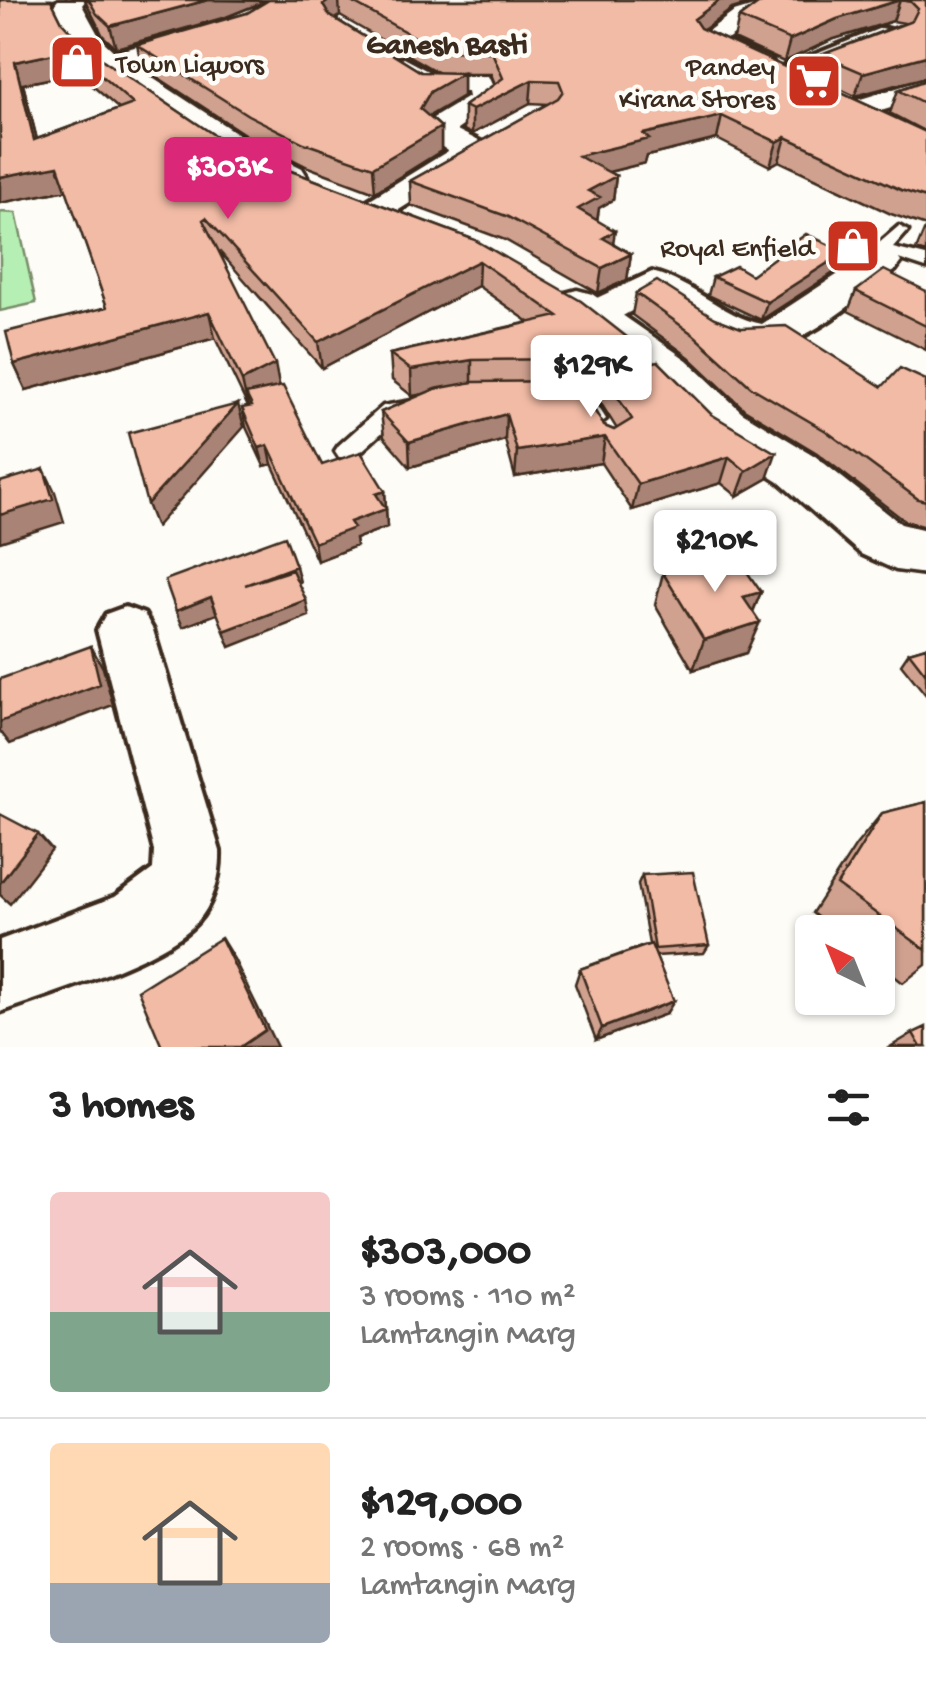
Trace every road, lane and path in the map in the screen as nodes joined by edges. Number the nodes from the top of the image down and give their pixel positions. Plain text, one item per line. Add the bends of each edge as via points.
1 (72, 0) edge
2 (802, 0) edge
3 (236, 27) edge
4 (894, 33) edge
5 (382, 53) edge
6 (108, 63) junction
7 (784, 77) junction
8 (926, 88) edge
9 (852, 112) junction
10 (896, 132) edge
11 (347, 200) junction
12 (424, 229) edge
13 (891, 249) joint
14 (926, 262) edge
15 (536, 279) edge
16 (596, 314) junction
17 (670, 371) junction
18 (440, 403) edge
19 (611, 444) edge
20 (347, 450) dead end
21 (926, 552) edge
22 (125, 630) dead end
23 (0, 976) edge

1 - 6 street via 68,5 87,42
2 - 7 street via 743,17 708,41
3 - 6 street
4 - 7 street
5 - 11 street via 434,86 478,82 484,100 440,134 486,143
6 - 11 street via 238,150
7 - 9 street
8 - 9 street
9 - 10 street
11 - 12 street
13 - 14 lane
13 - 16 street via 766,337 728,330 652,284
15 - 16 street
16 - 17 street
17 - 19 lane via 569,398
17 - 21 street via 724,424 797,469 881,539
18 - 20 lane via 391,412
22 - 23 street via 188,873 170,902

